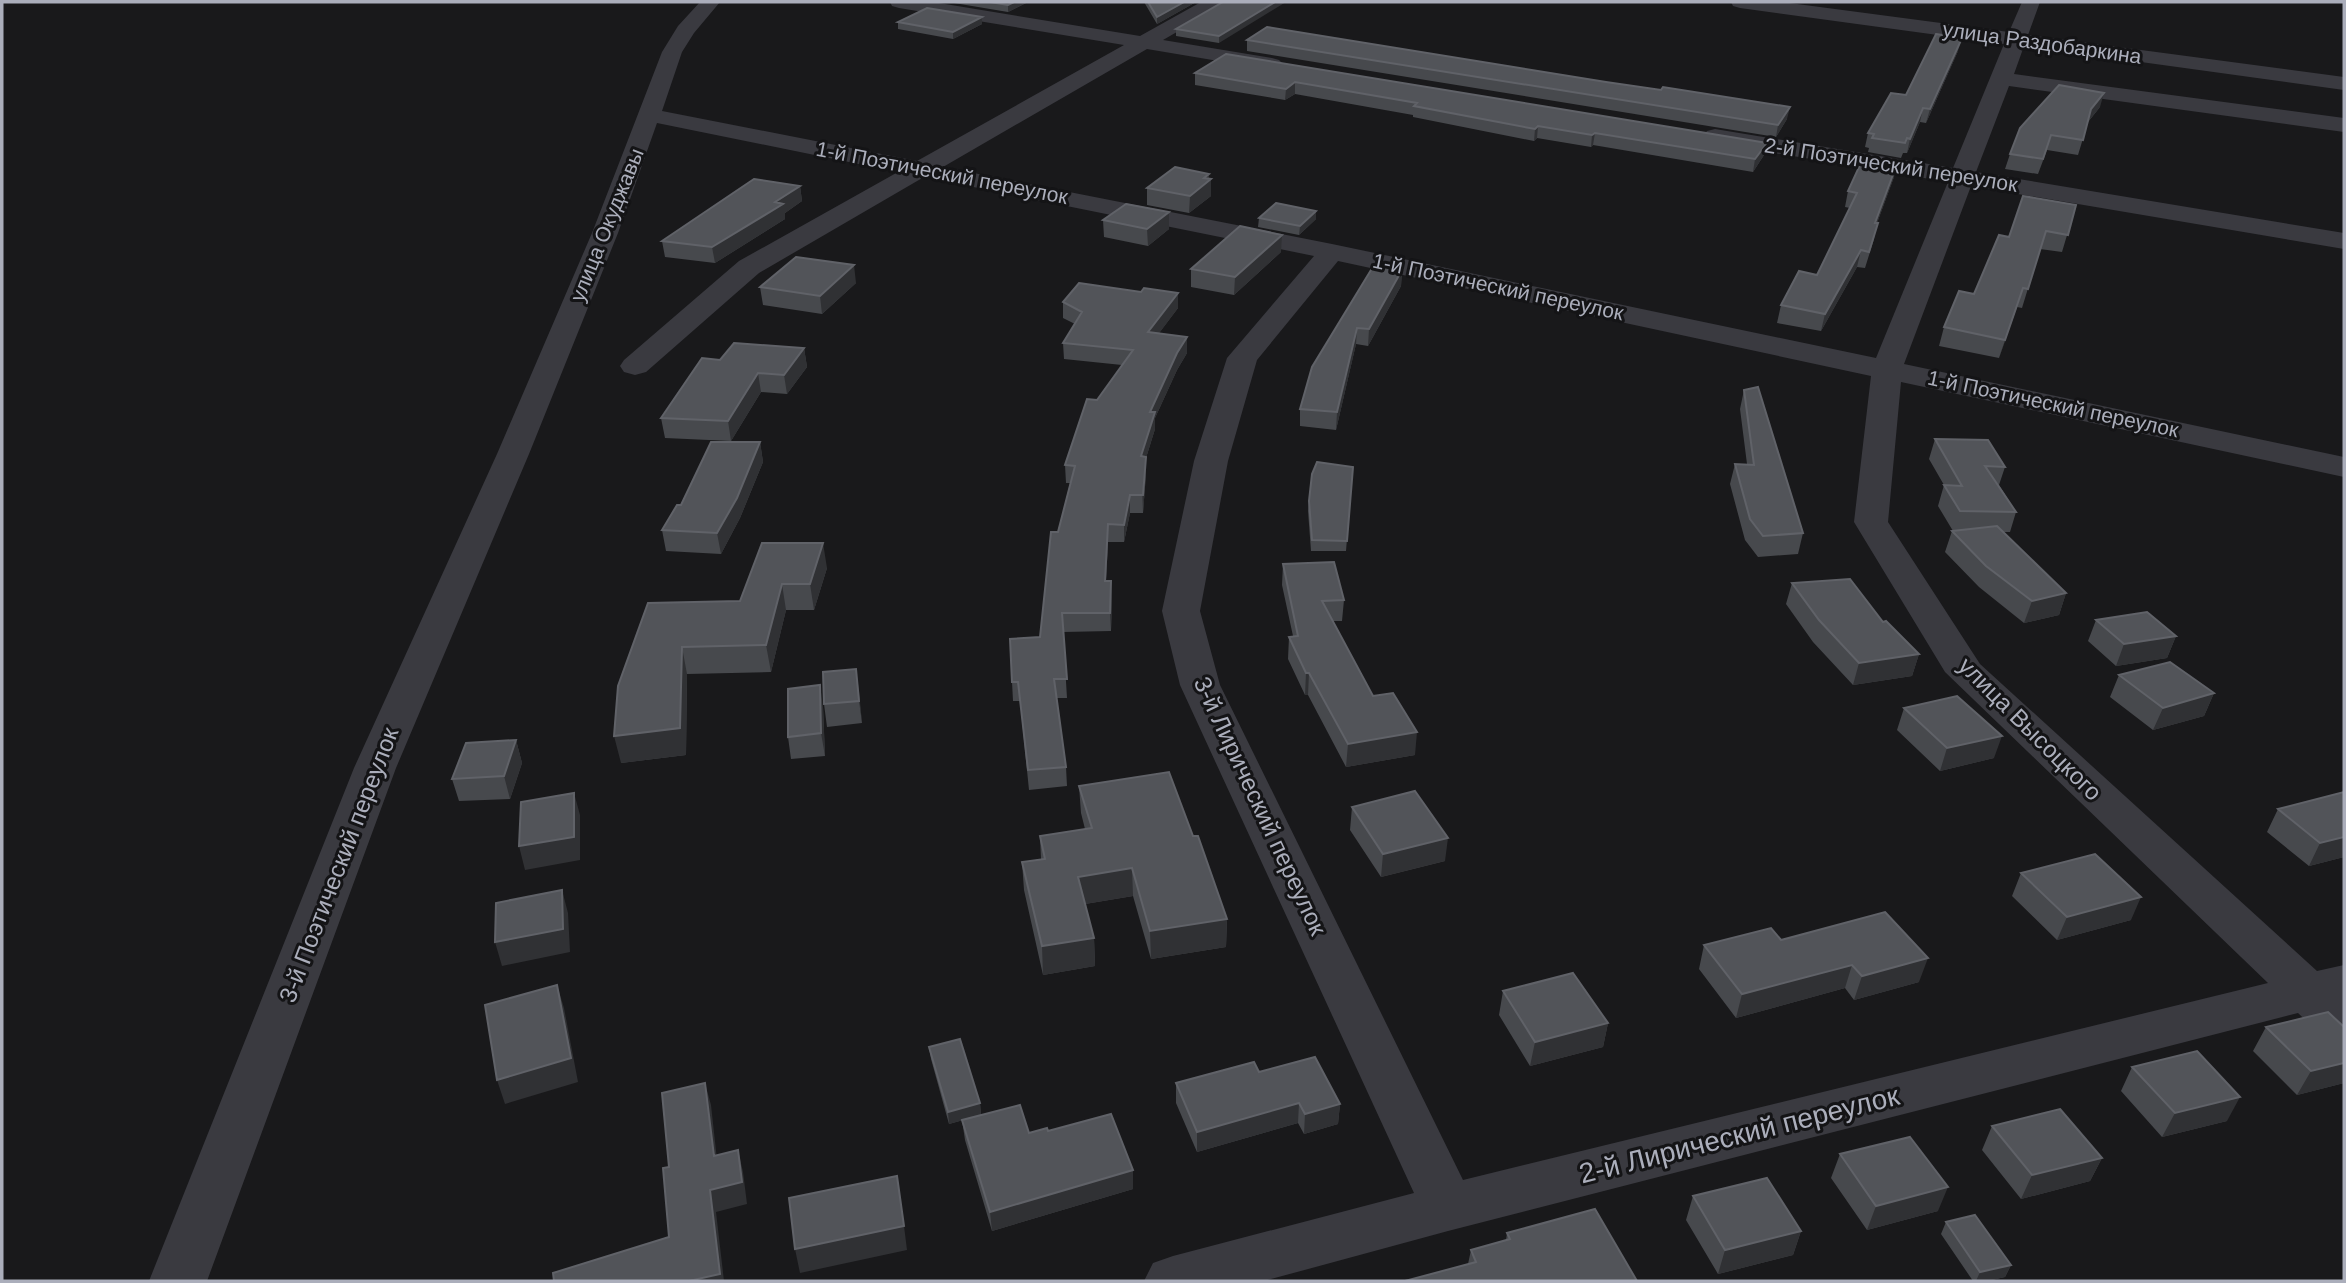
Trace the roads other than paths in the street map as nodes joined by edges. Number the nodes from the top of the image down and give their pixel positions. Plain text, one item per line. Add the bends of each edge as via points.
1 (710, 2) edge
2 (898, 2) edge
3 (1215, 2) edge
4 (1740, 2) edge
5 (2031, 2) edge
6 (2015, 39) junction
7 (1144, 44) junction
8 (1294, 68) edge
9 (1999, 78) junction
10 (2344, 83) edge
11 (650, 115) junction
12 (2344, 125) edge
13 (1689, 132) edge
14 (920, 168) junction
15 (1961, 176) junction
16 (2344, 241) edge
17 (1332, 253) junction
18 (635, 366) dead end
19 (1886, 368) junction
20 (513, 454) joint
21 (2344, 467) edge
22 (2325, 987) edge
23 (2344, 1026) edge
24 (1448, 1206) junction
25 (178, 1281) edge
26 (1173, 1281) edge

1 - 11 street, улица Окуджавы via 672,52
2 - 7 street
3 - 7 street
4 - 6 street, улица Раздобаркина
5 - 6 street, улица Высоцкого
6 - 9 street, улица Высоцкого
6 - 10 street, улица Раздобаркина
7 - 8 street
7 - 14 street
9 - 12 street
9 - 15 street, улица Высоцкого
11 - 14 street, 1-й Поэтический переулок
11 - 20 street, улица Окуджавы
13 - 15 street, 2-й Поэтический переулок
14 - 17 street, 1-й Поэтический переулок
14 - 18 street via 749,267
15 - 16 street, 2-й Поэтический переулок
15 - 19 street, улица Высоцкого
17 - 19 street, 1-й Поэтический переулок
17 - 24 street, 3-й Лирический переулок via 1242,358 1211,461 1181,611 1200,685
19 - 21 street, 1-й Поэтический переулок
19 - 22 street, улица Высоцкого via 1871,522 1965,672
20 - 25 street, 3-й Поэтический переулок via 375,768
22 - 23 street, улица Высоцкого
22 - 24 street, 2-й Лирический переулок
24 - 26 street, 2-й Лирический переулок

